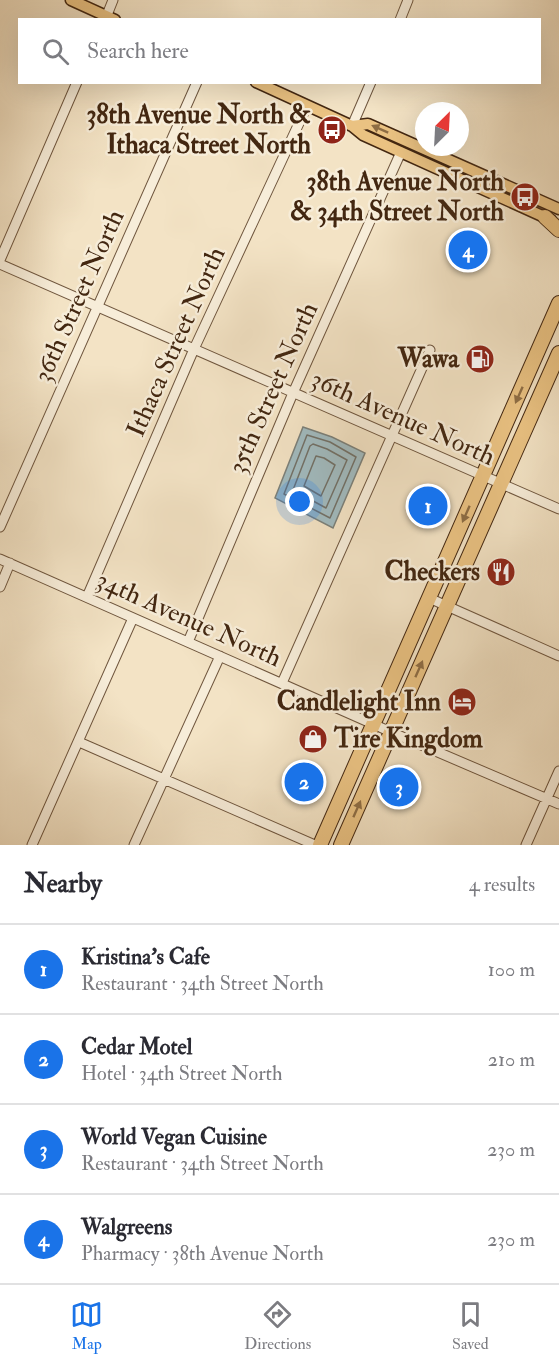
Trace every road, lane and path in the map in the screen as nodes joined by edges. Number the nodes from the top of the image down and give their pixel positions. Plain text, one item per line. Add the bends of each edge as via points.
1 (71, 0) edge
2 (113, 0) edge
3 (408, 0) edge
4 (109, 18) edge
5 (401, 18) edge
6 (76, 84) edge
7 (196, 84) edge
8 (260, 84) edge
9 (371, 84) edge
10 (307, 106) junction
11 (352, 126) junction
12 (401, 152) junction
13 (559, 209) edge
14 (545, 218) junction
15 (559, 224) edge
16 (559, 230) edge
17 (0, 262) edge
18 (559, 303) edge
19 (97, 306) junction
20 (194, 349) junction
21 (430, 350) dead end
22 (536, 354) junction
23 (558, 360) edge
24 (293, 393) junction
25 (533, 411) junction
26 (392, 435) junction
27 (483, 476) junction
28 (501, 484) junction
29 (559, 509) edge
30 (0, 527) edge
31 (0, 559) edge
32 (10, 563) junction
33 (0, 587) edge
34 (87, 597) junction
35 (429, 598) junction
36 (447, 606) junction
37 (133, 618) junction
38 (188, 642) junction
39 (220, 656) junction
40 (559, 656) edge
41 (282, 683) junction
42 (373, 724) junction
43 (391, 732) junction
44 (79, 742) junction
45 (559, 771) edge
46 (165, 779) junction
47 (547, 799) junction
48 (559, 804) edge
49 (32, 845) edge
50 (134, 845) edge
51 (317, 845) edge
52 (341, 845) edge
53 (526, 845) edge

1 - 4 main road
2 - 4 street
3 - 5 street
6 - 17 street
7 - 19 street, 36th Street North
8 - 10 main road
9 - 11 street
10 - 11 main road
10 - 20 street, Ithaca Street North
11 - 12 main road
13 -> 11 main road via 368,124
12 - 14 main road
12 - 24 street, 35th Street North
14 - 15 main road
14 - 16 highway
17 - 19 street, 36th Avenue North
18 - 22 highway
19 - 20 street, 36th Avenue North
19 - 30 street, 36th Street North
20 - 24 street, 36th Avenue North
20 - 34 street, Ithaca Street North
21 - 26 street
22 - 25 highway via 541,373 531,403
22 -> 27 highway
23 - 25 highway
24 - 26 street, 36th Avenue North
24 - 38 street, 35th Street North
25 - 28 highway
26 - 27 street, 36th Avenue North
26 - 41 street
27 - 28 street, 36th Avenue North
27 -> 35 highway
28 - 29 street, 36th Avenue North
28 - 36 highway
31 - 32 street, 34th Avenue North
32 - 33 street
32 - 34 street, 34th Avenue North
34 - 37 street, 34th Avenue North
35 - 36 street
35 - 42 highway
36 - 40 street
43 -> 36 highway
37 - 38 street, 34th Avenue North
37 - 44 street
38 - 39 street, 34th Avenue North
39 - 41 street, 34th Avenue North
39 - 46 street
41 - 42 street, 34th Avenue North
42 - 43 street, 34th Avenue North
42 - 51 highway
43 - 47 street, 34th Avenue North
52 -> 43 highway
44 - 46 street
44 - 49 street
45 - 47 street
46 - 50 street
46 - 51 street
47 - 48 street, 34th Avenue North
47 - 53 street

